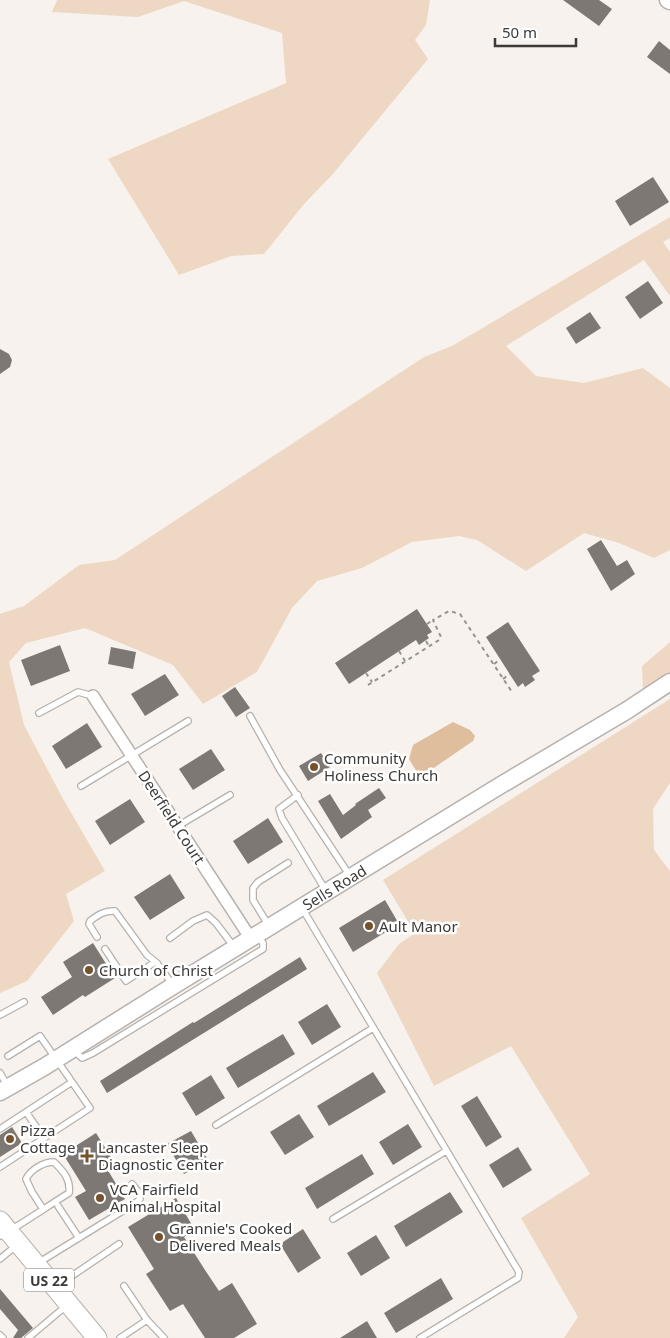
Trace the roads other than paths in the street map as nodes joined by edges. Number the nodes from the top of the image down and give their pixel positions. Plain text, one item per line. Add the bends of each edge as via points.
1 (670, 682) edge
2 (93, 696) joint
3 (39, 713) dead end
4 (250, 716) dead end
5 (188, 721) dead end
6 (132, 755) junction
7 (81, 786) dead end
8 (230, 795) dead end
9 (298, 795) junction
10 (178, 826) junction
11 (288, 863) dead end
12 (351, 878) junction
13 (327, 892) junction
14 (302, 908) junction
15 (259, 934) junction
16 (97, 937) dead end
17 (170, 938) dead end
18 (236, 948) junction
19 (105, 949) dead end
20 (155, 962) junction
21 (225, 963) junction
22 (185, 985) junction
23 (24, 1002) dead end
24 (155, 1006) junction
25 (0, 1015) edge
26 (373, 1028) junction
27 (8, 1056) dead end
28 (56, 1059) junction
29 (0, 1073) edge
30 (72, 1082) junction
31 (4, 1090) edge
32 (26, 1112) junction
33 (216, 1125) dead end
34 (0, 1128) edge
35 (44, 1138) junction
36 (446, 1151) junction
37 (0, 1167) edge
38 (132, 1184) dead end
39 (58, 1206) dead end
40 (43, 1209) junction
41 (333, 1219) dead end
42 (7, 1233) edge
43 (79, 1238) junction
44 (119, 1244) dead end
45 (0, 1259) edge
46 (36, 1264) junction
47 (124, 1286) dead end
48 (55, 1287) junction
49 (69, 1304) junction
50 (148, 1320) junction
51 (28, 1338) edge
52 (97, 1338) edge
53 (120, 1338) edge
54 (164, 1338) edge
55 (420, 1338) edge

1 - 12 street, Sells Road
2 - 3 lane via 78,692
2 - 6 street, Deerfield Court
4 - 9 lane
5 - 6 lane
6 - 7 lane
6 - 10 street, Deerfield Court
8 - 10 lane
9 - 12 lane
9 - 13 lane via 279,809
10 - 15 street, Deerfield Court
11 - 15 lane via 253,888
12 - 13 street, Sells Road
13 - 14 street, Sells Road
14 - 15 street, Sells Road
14 - 26 lane
15 - 18 street, Sells Road
15 - 21 lane via 263,949
16 - 20 lane via 90,921 108,910 115,911
17 - 18 lane via 207,915
18 - 21 street, Sells Road
19 - 20 lane via 126,981
20 - 22 lane
21 - 22 street, Sells Road
22 - 24 street, Sells Road
22 - 24 lane
23 - 25 lane
24 - 28 street, Sells Road via 120,1028
26 - 33 lane
26 - 36 lane
27 - 28 lane via 40,1036
28 - 30 lane
28 - 31 street, Sells Road
29 - 31 lane
30 - 32 lane
30 - 35 lane via 90,1108
32 - 34 lane
32 - 35 lane
35 - 37 lane
36 - 41 lane
36 - 55 lane via 519,1272 518,1278
38 - 43 lane via 140,1199
39 - 43 lane
40 - 40 lane via 69,1192 70,1184 54,1162 46,1162 26,1179
40 - 42 lane
42 - 45 lane
42 - 46 main road, US 22
43 - 46 lane
44 - 48 lane
46 - 48 main road, US 22
47 - 50 lane
48 - 49 main road, US 22
49 - 51 lane
49 - 52 main road, US 22
50 - 53 lane
50 - 54 lane

